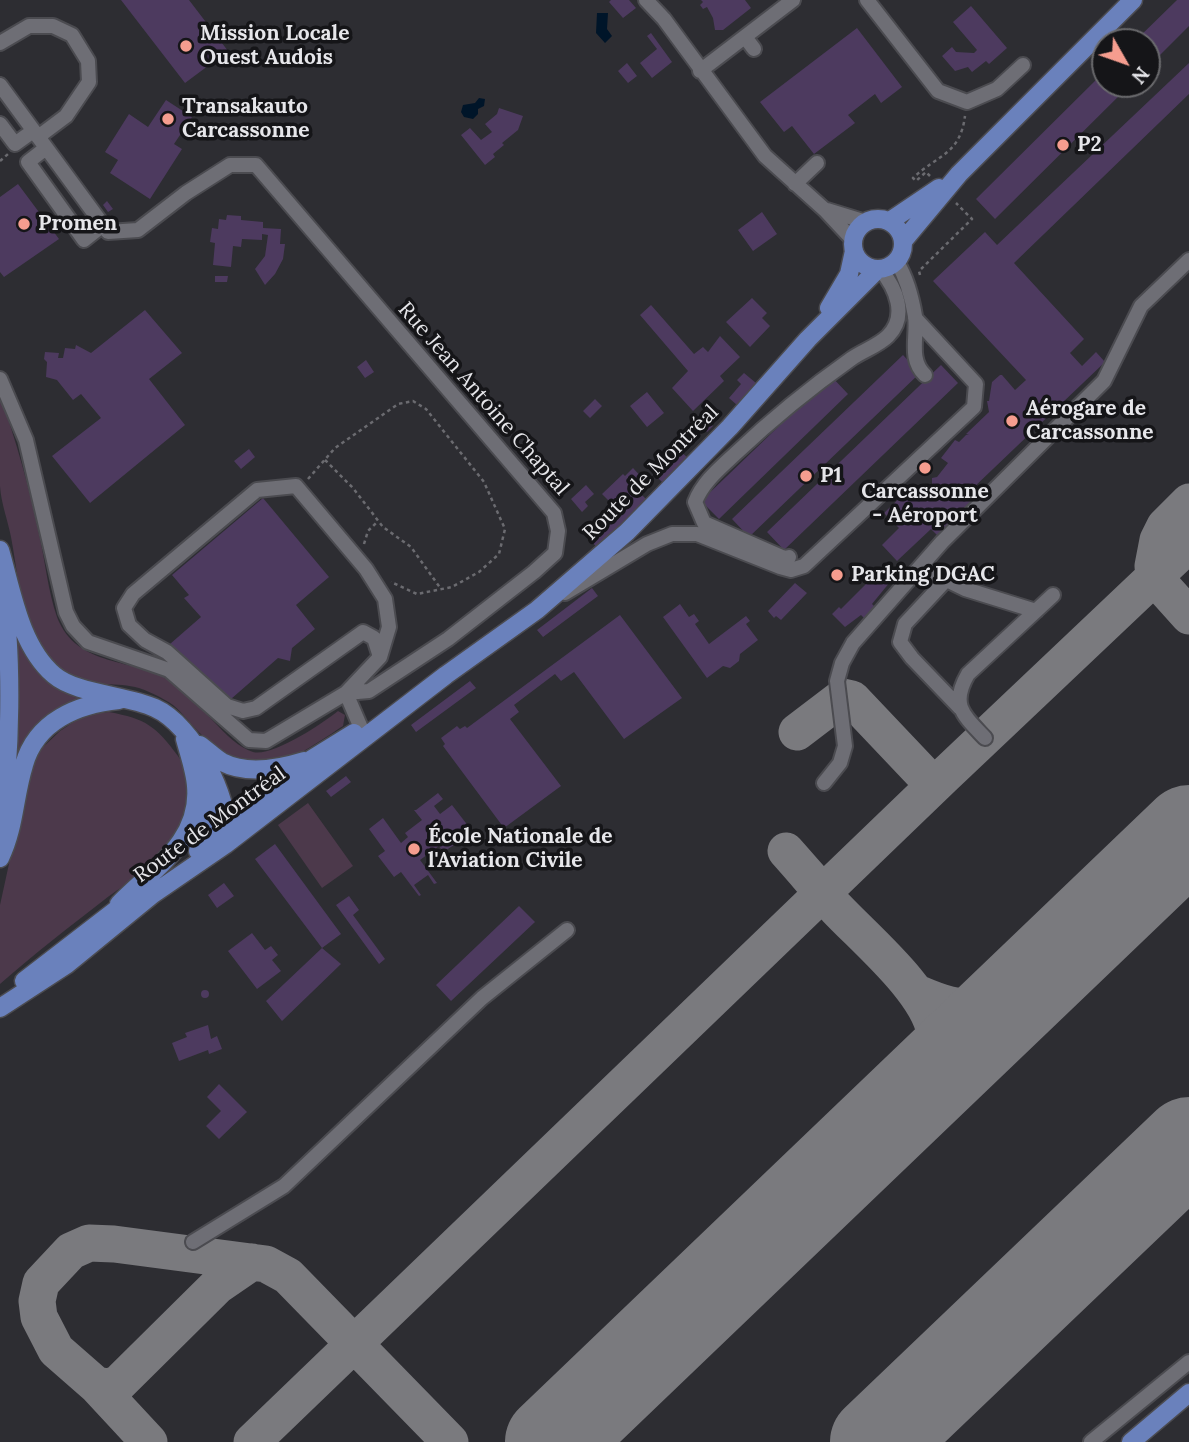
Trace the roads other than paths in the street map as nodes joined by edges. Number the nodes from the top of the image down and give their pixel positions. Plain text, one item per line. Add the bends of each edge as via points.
1 (646, 0) edge
2 (793, 0) edge
3 (867, 0) edge
4 (1133, 0) edge
5 (0, 43) edge
6 (1023, 65) dead end
7 (700, 71) junction
8 (0, 85) edge
9 (0, 124) edge
10 (39, 139) junction
11 (817, 163) dead end
12 (959, 174) junction
13 (795, 184) junction
14 (825, 210) junction
15 (890, 221) junction
16 (866, 222) junction
17 (103, 225) junction
18 (904, 240) junction
19 (854, 245) junction
20 (1189, 260) edge
21 (884, 267) junction
22 (915, 318) junction
23 (808, 340) junction
24 (925, 375) dead end
25 (0, 379) edge
26 (719, 536) junction
27 (0, 550) edge
28 (789, 557) dead end
29 (920, 567) junction
30 (0, 573) edge
31 (946, 580) junction
32 (1054, 594) dead end
33 (537, 610) junction
34 (1036, 611) junction
35 (8, 644) junction
36 (380, 657) junction
37 (446, 675) junction
38 (0, 678) edge
39 (346, 693) junction
40 (131, 699) junction
41 (960, 708) junction
42 (361, 728) junction
43 (183, 732) junction
44 (985, 738) dead end
45 (312, 759) junction
46 (212, 780) junction
47 (824, 783) dead end
48 (0, 832) edge
49 (227, 836) junction
50 (199, 850) junction
51 (0, 858) edge
52 (153, 894) junction
53 (108, 915) junction
54 (567, 930) dead end
55 (66, 965) junction
56 (0, 1006) edge
57 (0, 1024) edge
58 (193, 1242) dead end
59 (1189, 1362) edge
60 (1189, 1393) edge
61 (1091, 1442) edge
62 (1131, 1442) edge

1 - 7 street
2 - 7 street via 749,43
3 - 6 street via 938,92 967,102 997,89
4 - 12 main road
5 - 10 street via 29,26 52,26 72,35 88,61 89,82 66,116
7 - 13 street via 765,156
8 - 10 street
9 - 10 street via 15,144
10 - 17 street
10 - 17 street via 27,162 84,240
11 - 13 street
12 - 15 main road
12 - 18 main road
13 - 14 street
14 - 16 street
14 - 19 street
15 - 16 main road
15 - 18 main road
16 - 19 main road via 856,233
17 - 39 street, Rue Jean Antoine Chaptal via 108,232 138,230 230,165 256,165 554,513 558,531 555,553 534,572 448,639 369,691
18 - 21 main road via 904,248
19 - 21 main road via 862,264
19 - 23 main road, Route de Montréal via 849,274
20 - 29 street via 1141,306 1104,381
21 - 22 street via 902,271
21 - 23 main road, Route de Montréal
21 - 26 street via 899,301 898,318 888,336 776,415 702,486 695,502 704,523
22 - 24 street via 917,368
22 - 26 street via 976,384 974,407 832,549 806,569 780,567
23 - 33 main road, Route de Montréal via 627,532
25 - 39 street, Rue Jean Antoine Chaptal via 26,440 66,612 88,642 169,670 232,728 257,742
26 - 28 street
26 - 33 street via 672,534 647,544
27 - 40 main road via 39,660 63,681
29 - 31 street
29 - 47 street via 853,643 842,663 837,681 845,746 840,763
30 - 35 main road
31 - 34 street
31 - 41 street via 905,624 901,642
32 - 34 street
33 - 37 main road, Route de Montréal
34 - 41 street via 968,674 960,689
35 - 38 main road
35 - 48 main road via 8,735
36 - 36 street via 389,627 384,599 366,569 296,486 257,490 133,594 124,608 129,625 145,640 167,652 228,706 243,711 256,708 363,632 374,638
36 - 39 street
37 - 42 main road, Route de Montréal
37 - 49 main road, Route de Montréal
39 - 42 street
40 - 43 main road via 157,708
40 - 51 main road via 85,705 57,719 36,739 23,765 10,837
41 - 44 street
42 - 45 main road, Route de Montréal
43 - 45 main road via 222,762 242,768 276,769
43 - 46 main road via 203,756
43 - 53 main road via 197,785 196,809 186,835 165,863
45 - 49 main road, Route de Montréal
46 - 49 main road via 226,809
46 - 50 main road via 210,813
49 - 50 main road, Route de Montréal
49 - 52 main road, Route de Montréal
50 - 52 main road
50 - 53 main road, Route de Montréal
52 - 55 main road, Route de Montréal
53 - 56 main road, Route de Montréal via 30,976
54 - 58 street via 482,998 284,1186
55 - 56 main road, Route de Montréal
55 - 57 main road
59 - 61 street
60 - 62 main road

